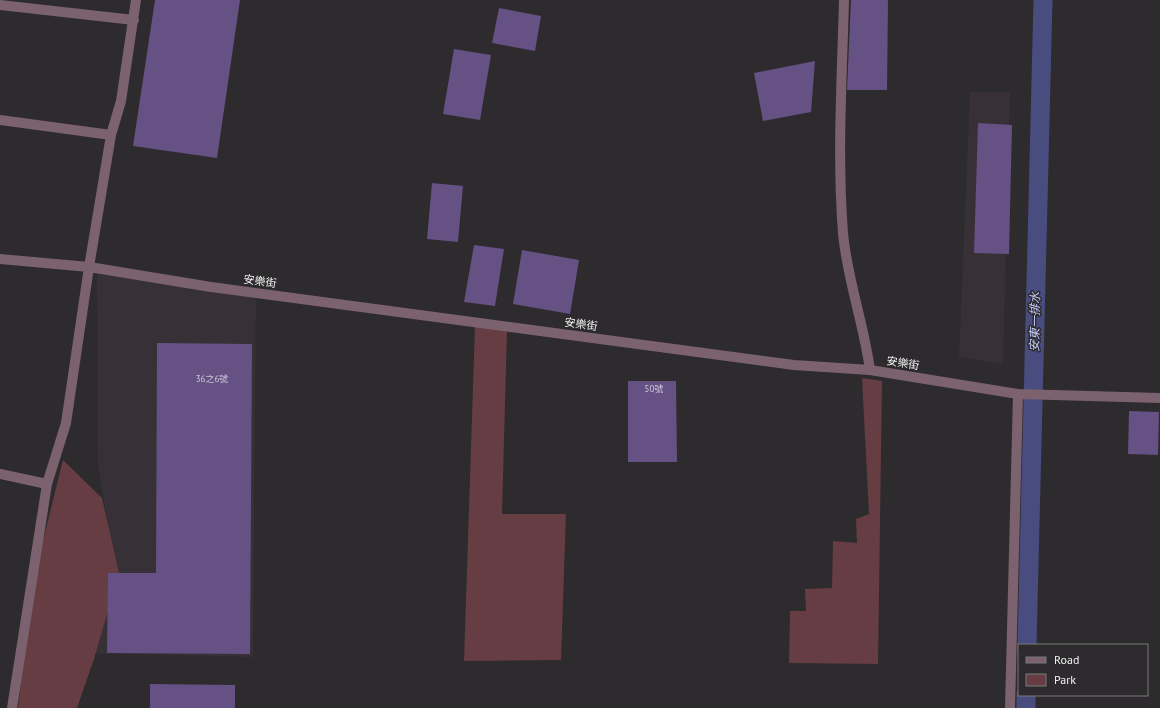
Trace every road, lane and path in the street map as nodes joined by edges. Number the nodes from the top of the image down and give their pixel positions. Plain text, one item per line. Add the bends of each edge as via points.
1 (136, 0) edge
2 (844, 0) edge
3 (0, 5) edge
4 (134, 20) junction
5 (0, 120) edge
6 (111, 135) junction
7 (0, 259) edge
8 (89, 267) junction
9 (870, 370) junction
10 (1018, 394) junction
11 (1160, 398) edge
12 (0, 474) edge
13 (48, 484) junction
14 (12, 708) edge
15 (1010, 708) edge

1 - 4 street
2 - 9 street via 841,164 843,234 854,294 866,339
3 - 4 street
4 - 6 street via 121,101
5 - 6 street
6 - 8 street
7 - 8 street, 安樂街
8 - 9 street, 安樂街 via 211,287 786,364
8 - 13 street via 66,423
9 - 10 street, 安樂街
10 - 11 street, 安樂街
10 - 15 street
12 - 13 street
13 - 14 street

